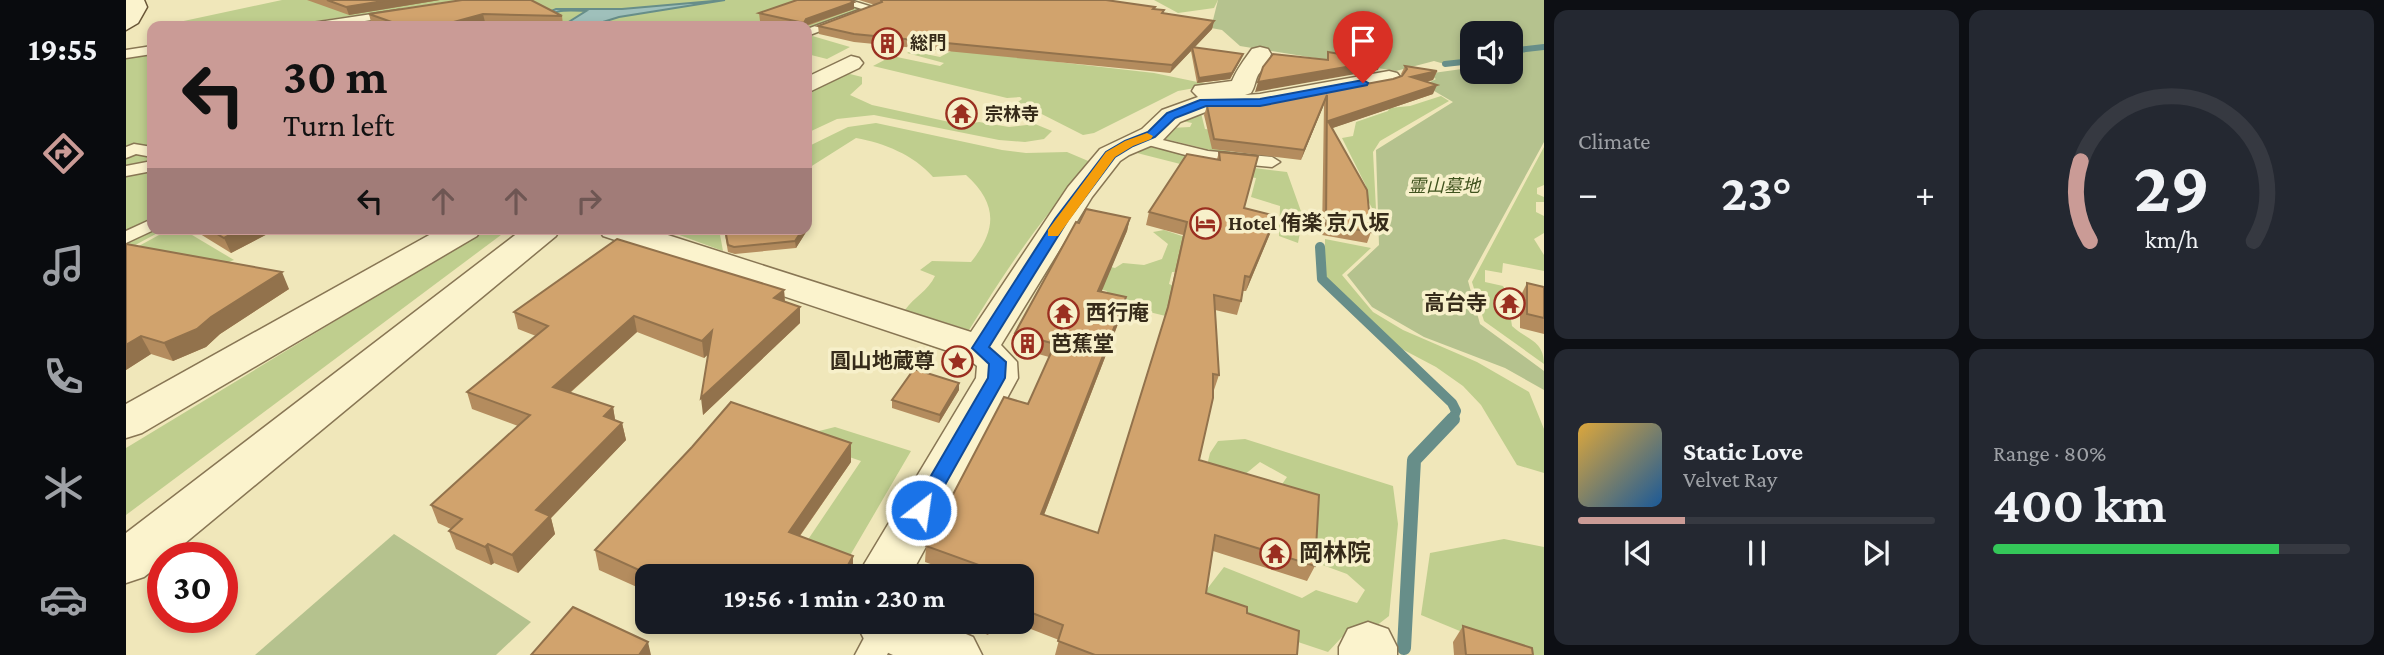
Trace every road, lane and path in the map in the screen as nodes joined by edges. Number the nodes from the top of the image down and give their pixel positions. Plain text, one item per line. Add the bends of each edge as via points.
1 (134, 0) edge
2 (837, 0) edge
3 (408, 12) edge
4 (346, 21) edge
5 (126, 24) edge
6 (812, 31) edge
7 (147, 51) edge
8 (126, 54) edge
9 (1260, 54) dead end
10 (851, 63) dead end
11 (1389, 78) edge
12 (812, 83) edge
13 (1142, 139) junction
14 (129, 147) edge
15 (147, 151) edge
16 (1272, 162) edge
17 (147, 167) edge
18 (126, 171) edge
19 (147, 227) edge
20 (454, 235) edge
21 (536, 235) edge
22 (633, 235) edge
23 (126, 238) edge
24 (980, 348) junction
25 (126, 423) edge
26 (126, 562) edge
27 (908, 564) edge
28 (910, 634) edge
29 (953, 655) edge

1 - 5 street via 137,9
2 - 6 lane via 874,9
3 - 4 lane
7 - 8 lane
9 - 13 street via 1242,88 1198,92 1163,106 1143,122
10 - 12 street
11 - 13 street via 1260,102 1204,103 1171,116
13 - 16 lane via 1209,156
13 - 24 street via 1110,155 1079,194
14 - 15 lane
17 - 18 lane
19 - 23 lane
20 - 25 street
21 - 26 street
22 - 24 street
24 - 27 street via 997,362 997,378
28 - 29 street

